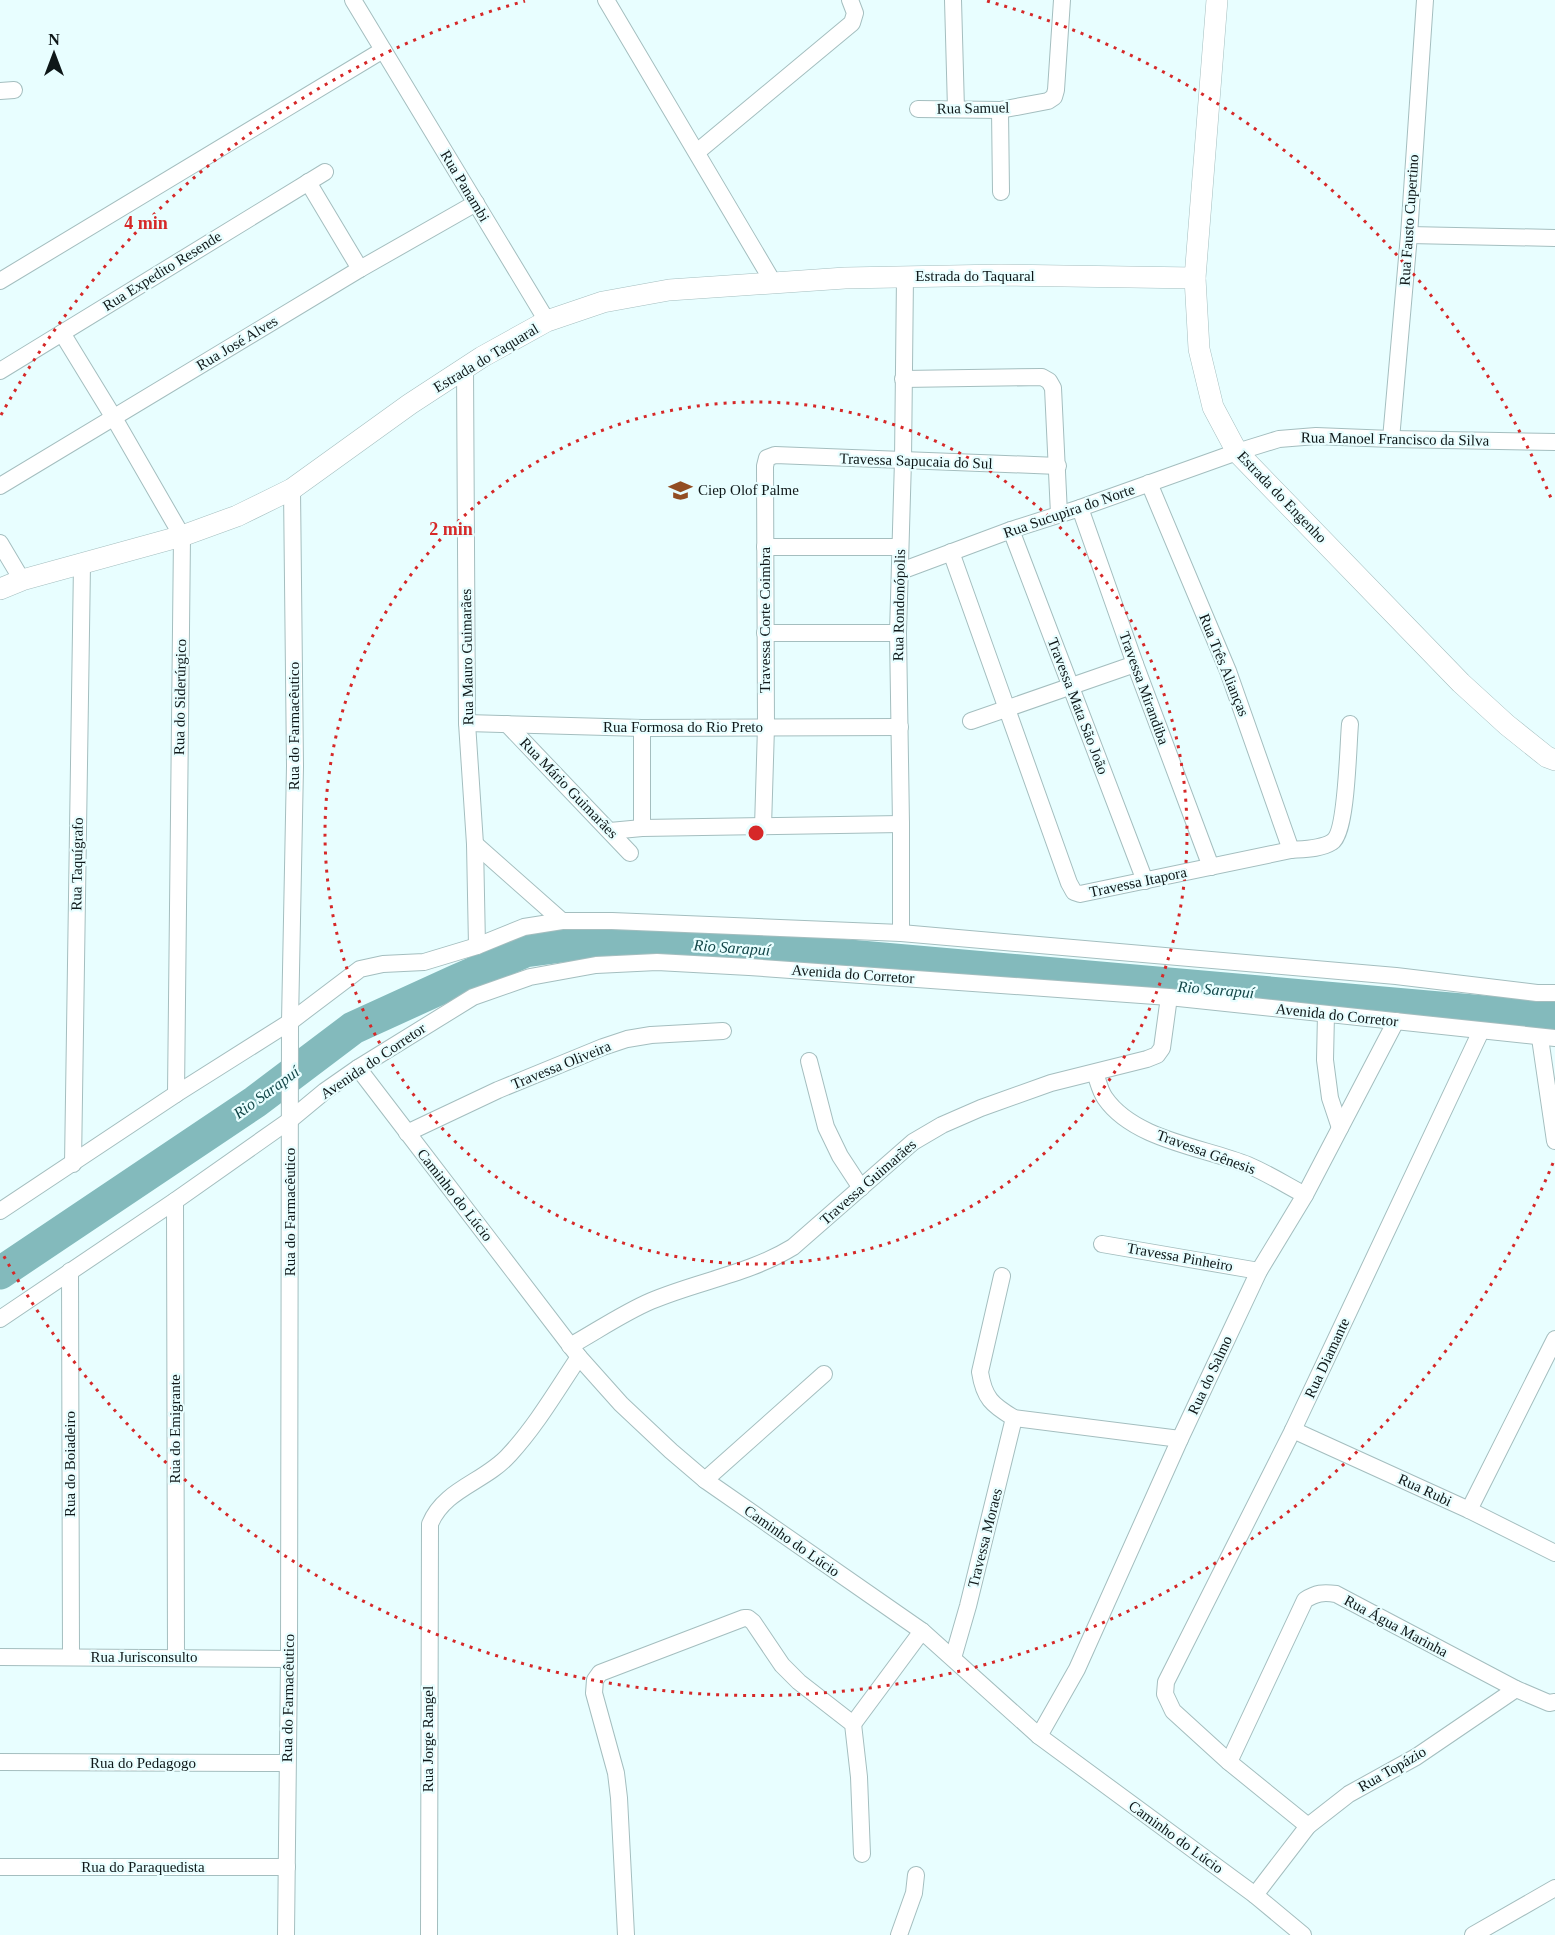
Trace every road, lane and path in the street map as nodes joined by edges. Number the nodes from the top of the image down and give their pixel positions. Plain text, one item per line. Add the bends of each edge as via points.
1 (353, 0) edge
2 (606, 0) edge
3 (850, 0) edge
4 (953, 0) edge
5 (1062, 0) edge
6 (1217, 0) edge
7 (1425, 0) edge
8 (383, 50) junction
9 (918, 109) dead end
10 (956, 109) junction
11 (1000, 110) junction
12 (696, 152) junction
13 (325, 172) dead end
14 (308, 182) junction
15 (1000, 192) dead end
16 (476, 203) junction
17 (1409, 235) junction
18 (1555, 238) edge
19 (360, 269) junction
20 (905, 276) junction
21 (1195, 278) junction
22 (0, 281) edge
23 (773, 282) junction
24 (547, 321) junction
25 (62, 333) junction
26 (465, 368) junction
27 (0, 371) edge
28 (903, 379) junction
29 (114, 418) junction
30 (1391, 439) junction
31 (1555, 442) edge
32 (1237, 452) junction
33 (775, 455) joint
34 (903, 460) junction
35 (1058, 466) junction
36 (1149, 483) junction
37 (0, 486) edge
38 (292, 489) junction
39 (1080, 508) junction
40 (1059, 514) junction
41 (1011, 530) junction
42 (182, 536) junction
43 (0, 543) edge
44 (900, 547) junction
45 (765, 548) junction
46 (951, 552) junction
47 (82, 564) junction
48 (901, 571) junction
49 (22, 580) junction
50 (0, 589) edge
51 (765, 633) junction
52 (898, 633) junction
53 (1135, 664) junction
54 (1070, 687) junction
55 (1007, 708) junction
56 (971, 721) dead end
57 (467, 723) junction
58 (507, 724) junction
59 (1350, 724) dead end
60 (900, 727) junction
61 (642, 728) junction
62 (766, 728) junction
63 (1555, 760) edge
64 (902, 825) junction
65 (763, 827) junction
66 (642, 828) junction
67 (610, 831) junction
68 (475, 844) junction
69 (1291, 850) junction
70 (630, 853) dead end
71 (1211, 867) junction
72 (1145, 881) junction
73 (562, 921) junction
74 (901, 933) junction
75 (477, 946) junction
76 (1555, 993) edge
77 (1169, 997) junction
78 (1326, 1014) junction
79 (1396, 1021) junction
80 (290, 1022) junction
81 (723, 1031) dead end
82 (1481, 1031) junction
83 (1547, 1038) edge
84 (809, 1061) dead end
85 (358, 1068) junction
86 (1095, 1072) junction
87 (176, 1094) junction
88 (290, 1120) junction
89 (1340, 1128) junction
90 (407, 1133) junction
91 (1555, 1141) edge
92 (73, 1164) junction
93 (861, 1188) junction
94 (1305, 1195) junction
95 (175, 1202) junction
96 (0, 1211) edge
97 (1102, 1244) dead end
98 (70, 1271) junction
99 (1259, 1271) junction
100 (1002, 1276) dead end
101 (0, 1318) edge
102 (1555, 1340) edge
103 (575, 1352) junction
104 (824, 1374) dead end
105 (1014, 1418) junction
106 (1293, 1430) junction
107 (1180, 1438) junction
108 (705, 1480) junction
109 (1468, 1510) junction
110 (1555, 1553) edge
111 (922, 1631) junction
112 (0, 1657) edge
113 (70, 1657) junction
114 (176, 1657) junction
115 (953, 1658) junction
116 (289, 1659) junction
117 (1516, 1689) junction
118 (1555, 1702) edge
119 (853, 1724) junction
120 (1039, 1736) junction
121 (0, 1762) edge
122 (1229, 1762) junction
123 (286, 1763) junction
124 (1308, 1826) junction
125 (862, 1854) dead end
126 (286, 1867) junction
127 (0, 1868) edge
128 (916, 1875) dead end
129 (1555, 1888) edge
130 (1255, 1895) junction
131 (1482, 1933) edge
132 (286, 1935) edge
133 (429, 1935) edge
134 (626, 1935) edge
135 (899, 1935) edge
136 (1304, 1935) edge

1 - 8 street, Rua Panambi
2 - 12 street
3 - 12 street via 855,13 852,23
4 - 10 street
5 - 11 street, Rua Samuel via 1054,97
6 - 21 street, Estrada do Engenho
7 - 17 street, Rua Fausto Cupertino
8 - 16 street, Rua Panambi
8 - 22 street
9 - 10 street, Rua Samuel
10 - 11 street, Rua Samuel
11 - 15 street
12 - 23 street
13 - 14 street, Rua Expedito Resende
14 - 19 street
14 - 25 street, Rua Expedito Resende
16 - 19 street, Rua José Alves
16 - 24 street, Rua Panambi
17 - 18 street
17 - 30 street, Rua Fausto Cupertino
19 - 29 street, Rua José Alves
20 - 21 street, Estrada do Taquaral
20 - 23 street, Estrada do Taquaral
20 - 28 street, Rua Rondonópolis
21 - 32 street, Estrada do Engenho via 1199,349 1213,407
23 - 24 street, Estrada do Taquaral via 669,290 603,302
24 - 26 street, Estrada do Taquaral
25 - 27 street, Rua Expedito Resende
25 - 29 street
26 - 38 street, Estrada do Taquaral
26 - 57 street, Rua Mauro Guimarães
28 - 34 street, Rua Rondonópolis
28 - 35 street via 1042,377 1053,388
29 - 37 street, Rua José Alves
29 - 42 street
30 - 31 street, Rua Manoel Francisco da Silva
30 - 32 street, Rua Manoel Francisco da Silva via 1279,439
32 - 36 street, Rua Sucupira do Norte
32 - 63 street, Estrada do Engenho via 1461,683 1507,725
33 - 34 street, Travessa Sapucaia do Sul
33 - 45 street, Travessa Corte Coimbra via 767,458 765,466
34 - 35 street, Travessa Sapucaia do Sul
34 - 44 street, Rua Rondonópolis
35 - 40 street
36 - 39 street, Rua Sucupira do Norte
36 - 69 street, Rua Três Alianças via 1228,671
38 - 42 street, Estrada do Taquaral via 237,516
38 - 80 street, Rua do Farmacêutico via 295,766
39 - 40 street, Rua Sucupira do Norte
39 - 53 street, Travessa Mirandiba
40 - 41 street, Rua Sucupira do Norte
41 - 46 street, Rua Sucupira do Norte
41 - 54 street, Travessa Mata São João
42 - 47 street, Estrada do Taquaral
42 - 87 street, Rua do Siderúrgico
43 - 49 street
44 - 45 street
44 - 48 street, Rua Rondonópolis
45 - 51 street, Travessa Corte Coimbra
46 - 48 street, Rua Sucupira do Norte
46 - 55 street, Travessa Itapora
47 - 49 street, Estrada do Taquaral
47 - 92 street, Rua Taquígrafo
48 - 52 street, Rua Rondonópolis
49 - 50 street, Estrada do Taquaral
51 - 52 street
51 - 62 street, Travessa Corte Coimbra
52 - 60 street, Rua Rondonópolis
53 - 54 street
53 - 71 street, Travessa Mirandiba
54 - 55 street
54 - 72 street, Travessa Mata São João
55 - 56 street
55 - 72 street, Travessa Itapora via 1074,892
57 - 58 street, Rua Formosa do Rio Preto
57 - 68 street, Rua Mauro Guimarães
58 - 61 street, Rua Formosa do Rio Preto
58 - 67 street, Rua Mário Guimarães
59 - 69 street, Travessa Itapora via 1339,834 1323,847
60 - 62 street, Rua Formosa do Rio Preto
60 - 64 street, Rua Rondonópolis
61 - 62 street, Rua Formosa do Rio Preto
61 - 66 street
62 - 65 street, Travessa Corte Coimbra
64 - 65 street
64 - 74 street, Rua Rondonópolis
65 - 66 street
66 - 67 street
67 - 70 street, Rua Mário Guimarães
68 - 73 street
68 - 75 street, Rua Mauro Guimarães
69 - 71 street, Travessa Itapora
71 - 72 street, Travessa Itapora
73 - 74 street
73 - 75 street via 524,927
74 - 76 street
75 - 80 street via 424,962 360,969
77 - 78 street, Avenida do Corretor
77 - 85 street, Avenida do Corretor via 657,962 596,965 530,977 473,997
77 - 86 street, Travessa Guimarães via 1162,1048 1157,1055
78 - 79 street, Avenida do Corretor
78 - 89 street via 1325,1060 1330,1098
79 - 82 street, Avenida do Corretor
79 - 89 street, Rua do Salmo
80 - 87 street
80 - 88 street, Rua do Farmacêutico
81 - 90 street, Travessa Oliveira via 627,1039 498,1090
82 - 83 street, Avenida do Corretor
82 - 106 street, Rua Diamante
83 - 91 street
84 - 93 street via 826,1127
85 - 88 street, Avenida do Corretor
85 - 90 street, Caminho do Lúcio
86 - 93 street, Travessa Guimarães via 1051,1083 942,1125 913,1142
86 - 94 street, Travessa Gênesis via 1103,1096 1131,1122 1166,1139 1248,1165
87 - 92 street
88 - 95 street, Avenida do Corretor
88 - 116 street, Rua do Farmacêutico
89 - 94 street, Rua do Salmo
90 - 103 street, Caminho do Lúcio
92 - 96 street
93 - 103 street, Travessa Guimarães via 774,1259 650,1302
94 - 99 street, Rua do Salmo
95 - 98 street, Avenida do Corretor
95 - 114 street, Rua do Emigrante
97 - 99 street, Travessa Pinheiro
98 - 101 street, Avenida do Corretor
98 - 113 street, Rua do Boiadeiro
99 - 107 street, Rua do Salmo
100 - 105 street via 980,1372 989,1399
102 - 109 street
103 - 108 street, Caminho do Lúcio via 621,1404
103 - 133 street, Rua Jorge Rangel via 529,1432 507,1458 442,1502 430,1524
104 - 108 street
105 - 107 street
105 - 115 street, Travessa Moraes
106 - 109 street, Rua Rubi
106 - 122 street, Rua Diamante via 1166,1682 1165,1694 1173,1711
107 - 120 street, Rua do Salmo via 1077,1669
108 - 111 street, Caminho do Lúcio
109 - 110 street, Rua Rubi
111 - 115 street, Caminho do Lúcio
111 - 119 street
112 - 113 street, Rua Jurisconsulto
113 - 114 street, Rua Jurisconsulto
114 - 116 street, Rua Jurisconsulto
115 - 120 street, Caminho do Lúcio
116 - 123 street, Rua do Farmacêutico
117 - 118 street via 1548,1703
117 - 122 street, Rua Água Marinha via 1336,1594 1321,1592 1305,1600
117 - 124 street, Rua Topázio via 1416,1757 1348,1794
119 - 125 street via 860,1777
119 - 134 street via 782,1665 748,1618 600,1673 594,1693 616,1773
120 - 130 street, Caminho do Lúcio
121 - 123 street, Rua do Pedagogo
122 - 124 street
123 - 126 street, Rua do Farmacêutico
124 - 130 street, Rua Topázio
126 - 127 street, Rua do Paraquedista
126 - 132 street, Rua do Farmacêutico
128 - 135 street via 915,1893
129 - 131 street
130 - 136 street, Caminho do Lúcio

